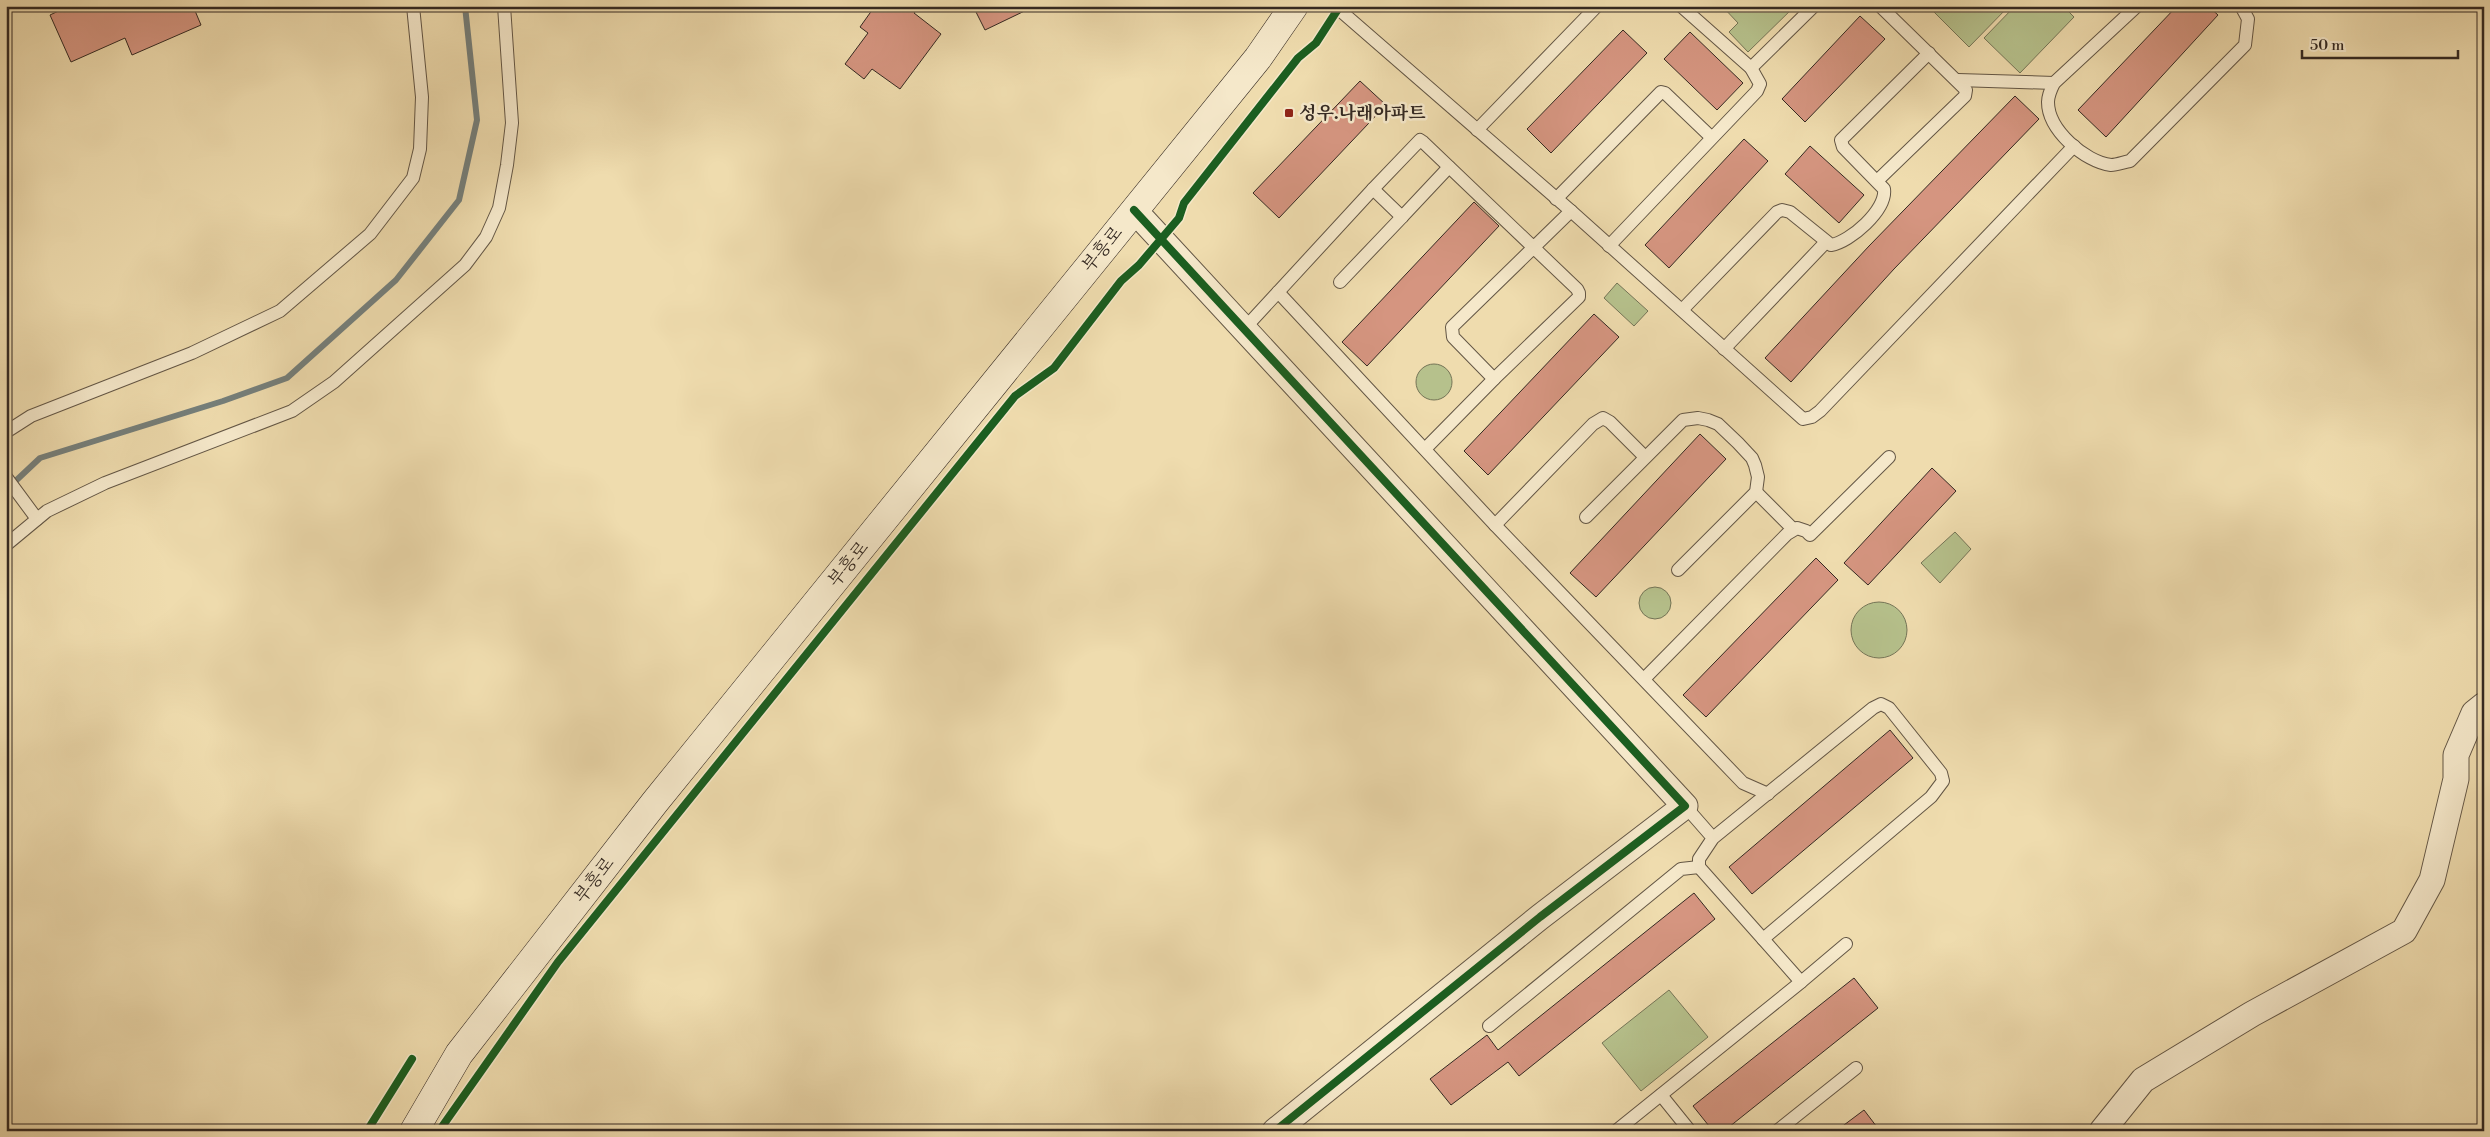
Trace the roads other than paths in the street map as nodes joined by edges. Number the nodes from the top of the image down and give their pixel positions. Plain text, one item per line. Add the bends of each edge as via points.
1 (413, 6) edge
2 (504, 6) edge
3 (1294, 6) edge
4 (1335, 6) edge
5 (1597, 6) edge
6 (1681, 6) edge
7 (1814, 6) edge
8 (1880, 6) edge
9 (2138, 6) edge
10 (2242, 6) edge
11 (1929, 53) junction
12 (1751, 68) junction
13 (1958, 80) junction
14 (2054, 83) junction
15 (1477, 130) junction
16 (1711, 137) junction
17 (2074, 146) junction
18 (1449, 167) junction
19 (1877, 181) junction
20 (1373, 189) junction
21 (1556, 199) junction
22 (1134, 210) junction
23 (1571, 211) junction
24 (1402, 217) junction
25 (1826, 242) junction
26 (1609, 246) junction
27 (1533, 249) junction
28 (1340, 282) dead end
29 (1278, 292) junction
30 (1682, 310) junction
31 (1244, 329) junction
32 (1724, 349) junction
33 (1494, 379) junction
34 (6, 432) edge
35 (1424, 449) junction
36 (1644, 457) junction
37 (1889, 457) dead end
38 (6, 477) edge
39 (1756, 492) junction
40 (1586, 517) dead end
41 (37, 519) junction
42 (1495, 525) junction
43 (1793, 529) junction
44 (6, 545) edge
45 (1678, 570) dead end
46 (1644, 679) junction
47 (2484, 704) edge
48 (1768, 794) junction
49 (1685, 806) junction
50 (1713, 838) junction
51 (1700, 866) junction
52 (1763, 939) junction
53 (1846, 944) dead end
54 (1801, 982) junction
55 (1489, 1026) dead end
56 (1856, 1068) dead end
57 (1661, 1095) junction
58 (414, 1131) edge
59 (1275, 1131) edge
60 (1616, 1131) edge
61 (1690, 1131) edge
62 (1777, 1131) edge
63 (2102, 1131) edge

1 - 34 lane via 422,97 420,149 413,178 370,234 280,311 192,353 31,416
2 - 41 lane via 512,123 507,165 499,208 486,237 465,265 334,382 292,411 105,483
3 - 22 main road, 부흥로 via 1258,58
4 - 15 lane
5 - 15 lane
6 - 12 lane
7 - 12 lane
8 - 11 lane
9 - 14 lane
10 - 17 lane via 2248,19 2245,45 2130,161 2113,165 2095,161
11 - 13 lane
11 - 19 lane via 1841,140 1843,147
12 - 16 lane via 1760,84 1757,91
13 - 14 lane
13 - 19 lane via 1966,90 1965,96
14 - 17 lane via 2048,108
15 - 21 lane
16 - 21 lane via 1662,92
16 - 26 lane
17 - 32 lane via 1812,417 1803,419
18 - 20 lane via 1418,141
18 - 24 lane
18 - 27 lane
19 - 25 lane via 1884,189 1884,199 1868,221 1844,241 1832,245
20 - 24 lane
20 - 29 lane
21 - 23 lane
22 - 31 street
22 - 58 main road, 부흥로 via 655,802 459,1054
23 - 26 lane
23 - 27 lane
24 - 28 lane
25 - 30 lane via 1790,212 1777,212
25 - 32 lane
26 - 30 lane
27 - 33 lane via 1452,327 1453,337
27 - 33 lane via 1577,289 1579,297
29 - 31 lane
29 - 35 lane
30 - 32 lane
31 - 49 street
33 - 35 lane
35 - 42 lane
36 - 39 lane via 1683,420 1708,420 1722,428 1752,458 1758,476
36 - 40 lane
36 - 42 lane via 1603,418 1593,424
37 - 43 lane via 1810,535 1801,529
38 - 41 lane
39 - 43 lane
39 - 45 lane
41 - 44 lane
42 - 46 lane
43 - 46 lane
46 - 48 lane via 1743,783
47 - 63 street via 2474,713 2456,754 2456,779 2432,880 2404,931 2252,1014 2142,1080
48 - 50 lane
48 - 52 lane via 1881,704 1889,708 1937,767 1943,781 1931,797
49 - 50 lane
49 - 59 street via 1540,917
50 - 51 lane via 1699,859
51 - 52 lane
51 - 55 lane via 1681,869
52 - 54 lane
53 - 54 lane
54 - 57 lane
56 - 62 lane
57 - 60 lane
57 - 61 lane

